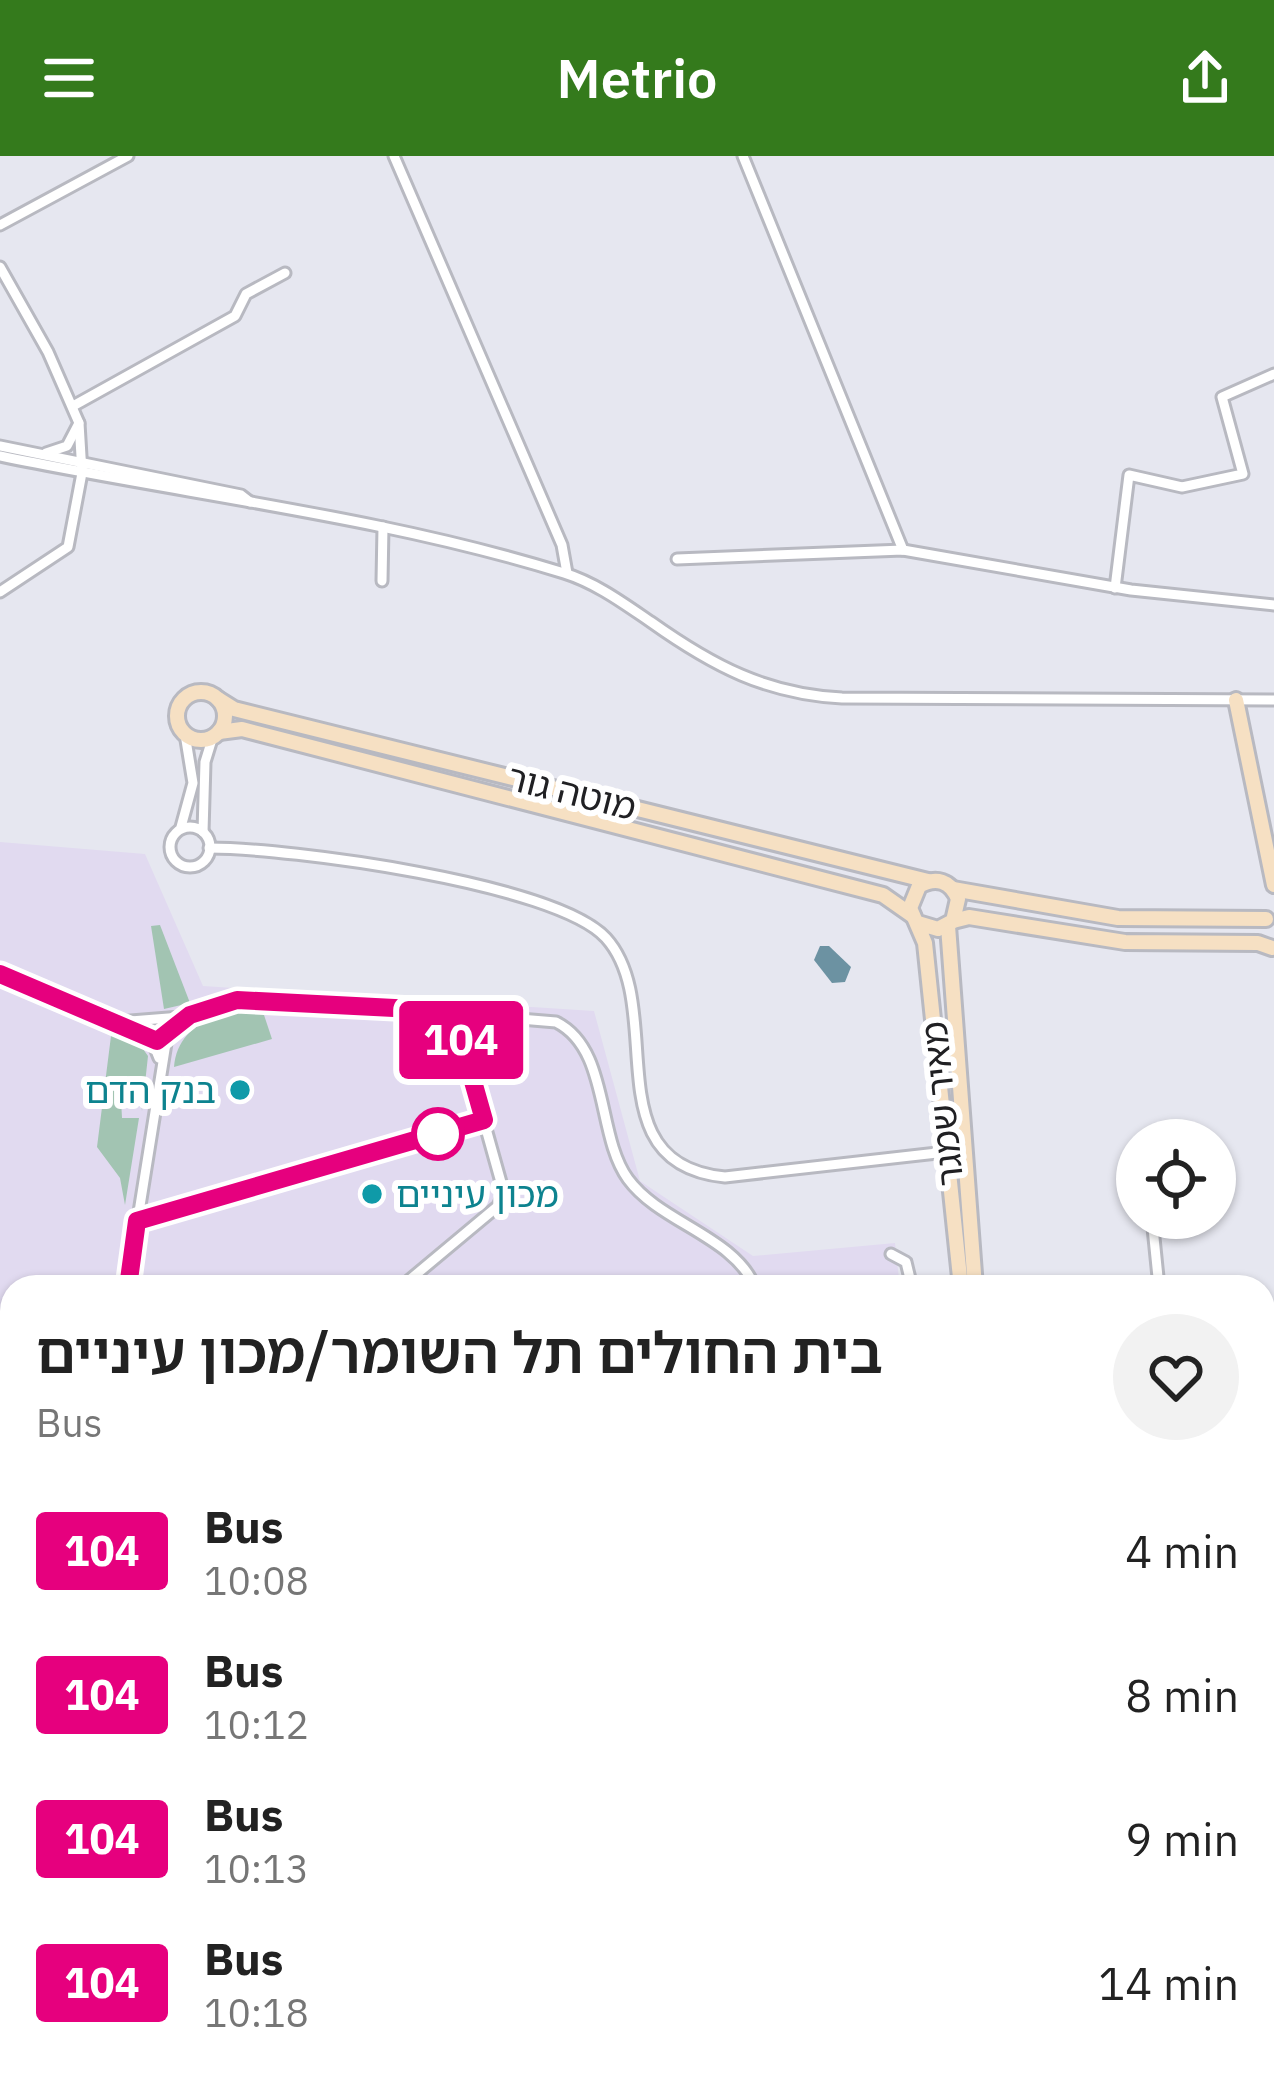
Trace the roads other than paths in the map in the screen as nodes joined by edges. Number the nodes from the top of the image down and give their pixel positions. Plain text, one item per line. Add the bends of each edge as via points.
1 (128, 156) edge
2 (394, 156) edge
3 (743, 156) edge
4 (0, 225) edge
5 (0, 267) edge
6 (285, 273) dead end
7 (1274, 374) edge
8 (73, 406) junction
9 (80, 423) junction
10 (0, 446) edge
11 (42, 454) junction
12 (0, 456) edge
13 (83, 467) junction
14 (383, 527) junction
15 (903, 550) junction
16 (677, 559) dead end
17 (566, 573) junction
18 (382, 581) dead end
19 (1115, 588) junction
20 (0, 592) edge
21 (1274, 605) edge
22 (218, 699) junction
23 (1236, 700) junction
24 (1274, 700) edge
25 (184, 734) junction
26 (216, 734) junction
27 (180, 830) junction
28 (203, 832) junction
29 (209, 848) junction
30 (928, 881) junction
31 (1274, 885) edge
32 (953, 889) junction
33 (1270, 916) edge
34 (915, 920) junction
35 (951, 923) junction
36 (1273, 948) edge
37 (0, 974) edge
38 (453, 1011) junction
39 (190, 1015) junction
40 (156, 1017) junction
41 (118, 1022) junction
42 (169, 1034) junction
43 (149, 1036) junction
44 (160, 1070) junction
45 (946, 1152) junction
46 (1154, 1239) edge
47 (891, 1254) dead end
48 (130, 1275) edge
49 (415, 1275) edge
50 (747, 1275) edge
51 (909, 1275) edge
52 (960, 1275) edge
53 (974, 1275) edge
54 (1158, 1275) edge

1 - 4 street
2 - 17 street via 562,545
3 - 15 street
5 - 8 street
6 - 8 street via 246,294 235,316
7 - 19 street via 1222,397 1243,474 1182,487 1129,475
8 - 9 street
9 - 11 street via 68,446
9 - 13 street
10 - 11 street
11 - 13 street
12 - 13 street
13 - 14 street
13 - 20 street via 68,547
14 - 17 street
14 - 18 street
15 - 16 street
15 - 19 street
17 - 23 street via 715,665 777,691
19 - 21 street
22 - 25 street via 200,692 183,699 176,714
22 - 26 street via 225,717
22 - 30 street, מוטה גור
23 - 24 street
23 - 31 street
25 - 26 street, מוטה גור
25 - 27 street via 193,783
26 - 28 street via 205,762
26 - 34 street, מוטה גור via 242,729 883,895
27 - 28 street
27 - 29 street via 170,845 179,863 199,864
28 - 29 street
29 - 45 street via 371,862 560,910 591,926 615,950 628,982 647,1124 692,1171 724,1178
30 - 32 street
30 - 34 street via 914,892
32 - 33 street via 1118,918
32 - 35 street via 959,908
33 - 36 street via 1263,934
34 - 35 street via 933,929
34 - 45 street, מאיר שמגר via 925,944
35 - 36 street via 969,917 1125,942
35 - 53 street, מאיר שמגר via 947,972
37 - 41 street
38 - 39 street via 261,998
38 - 49 street via 504,1193
38 - 50 street via 546,1020 574,1034 630,1182
39 - 40 street
39 - 42 street
40 - 41 street
40 - 42 street
40 - 43 street
41 - 43 street
42 - 43 street
42 - 44 street
43 - 44 street
44 - 48 street
45 - 52 street, מאיר שמגר
46 - 54 street
47 - 51 street via 906,1262

